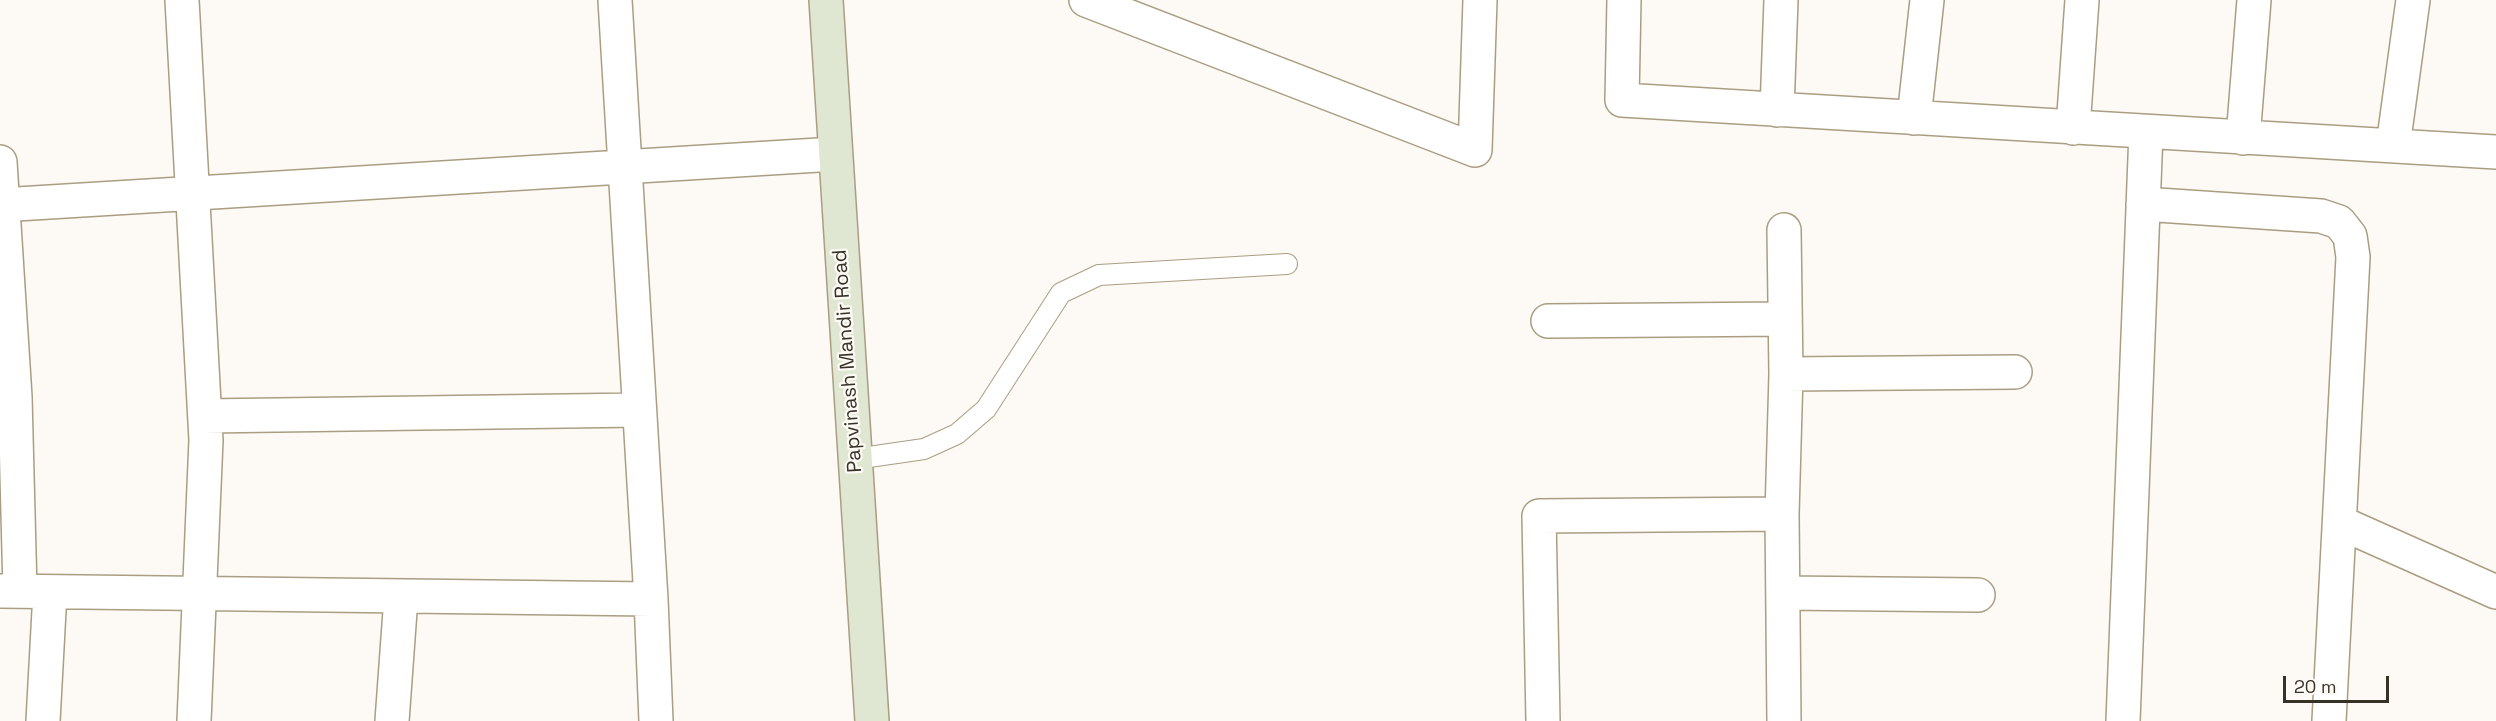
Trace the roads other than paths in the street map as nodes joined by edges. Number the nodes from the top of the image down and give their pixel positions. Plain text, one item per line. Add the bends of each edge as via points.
1 (182, 0) edge
2 (615, 0) edge
3 (826, 0) edge
4 (1086, 0) edge
5 (1480, 0) edge
6 (1624, 0) edge
7 (1781, 0) edge
8 (1927, 0) edge
9 (2082, 0) edge
10 (2254, 0) edge
11 (2413, 0) edge
12 (1777, 110) junction
13 (1914, 118) junction
14 (2073, 128) junction
15 (2146, 132) junction
16 (2243, 138) junction
17 (2393, 146) junction
18 (2496, 152) edge
19 (835, 154) junction
20 (0, 162) edge
21 (623, 166) junction
22 (193, 191) junction
23 (2144, 204) junction
24 (1, 205) edge
25 (1784, 230) dead end
26 (1287, 264) dead end
27 (1784, 319) junction
28 (1548, 321) dead end
29 (2015, 372) dead end
30 (1786, 374) junction
31 (7, 397) edge
32 (639, 410) junction
33 (205, 416) junction
34 (855, 459) junction
35 (1782, 514) junction
36 (2341, 523) junction
37 (23, 591) edge
38 (2496, 592) edge
39 (1783, 593) junction
40 (200, 595) junction
41 (1978, 595) dead end
42 (400, 597) junction
43 (651, 599) junction
44 (42, 721) edge
45 (194, 721) edge
46 (392, 721) edge
47 (656, 721) edge
48 (872, 721) edge
49 (1543, 721) edge
50 (1784, 721) edge
51 (2122, 721) edge
52 (2329, 721) edge

1 - 22 street
2 - 21 street
3 - 19 street, Papvinash Mandir Road
4 - 5 street via 1475,150
6 - 12 street via 1622,100
7 - 12 street
8 - 13 street
9 - 14 street
10 - 16 street
11 - 17 street
12 - 13 street
13 - 14 street
14 - 15 street
15 - 16 street
15 - 23 street
16 - 17 street
17 - 18 street
19 - 21 street
19 - 34 street, Papvinash Mandir Road
20 - 24 street
21 - 22 street
21 - 32 street
22 - 24 street
22 - 33 street
23 - 36 street via 2321,216 2339,222 2350,236 2353,257
23 - 51 street
24 - 31 street
25 - 27 street
26 - 34 lane via 1100,275 1061,293 986,409 957,434 924,448
27 - 28 street
27 - 30 street
29 - 30 street
30 - 35 street
31 - 37 street
32 - 33 street
32 - 43 street
33 - 40 street
34 - 48 street, Papvinash Mandir Road
35 - 39 street
35 - 49 street via 1539,516
36 - 38 street
36 - 52 street
37 - 40 street
37 - 44 street
39 - 41 street
39 - 50 street
40 - 42 street
40 - 45 street
42 - 43 street
42 - 46 street
43 - 47 street

